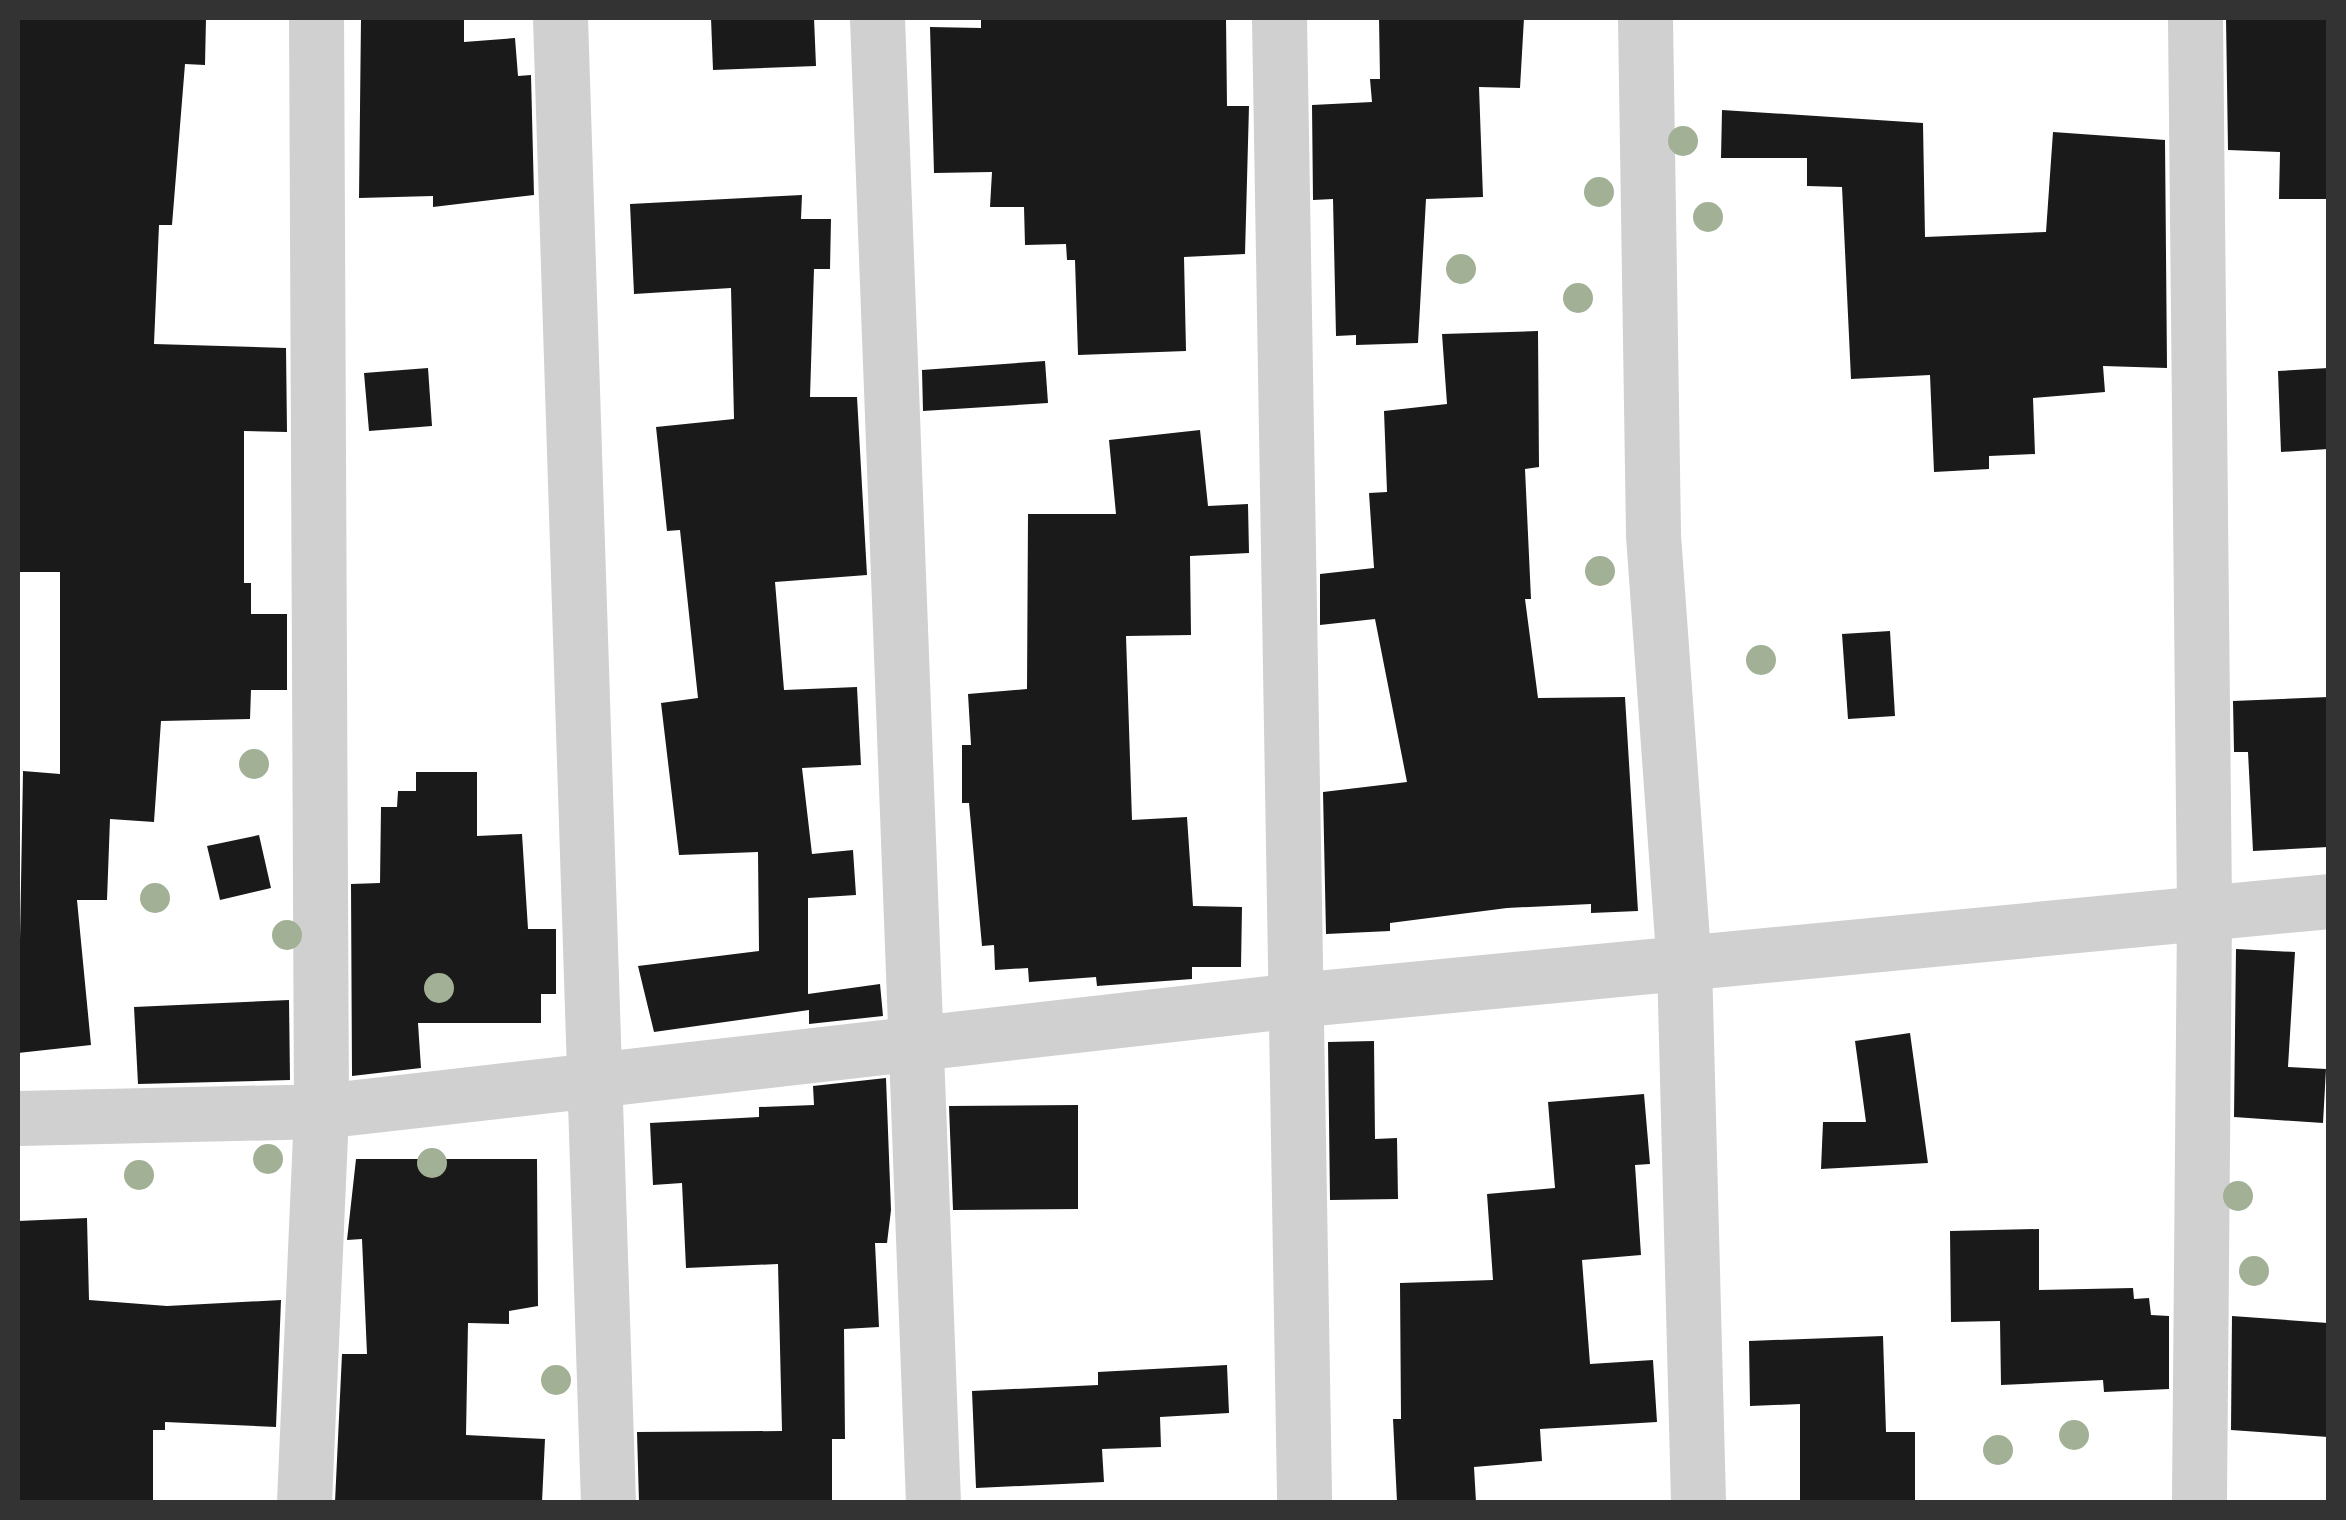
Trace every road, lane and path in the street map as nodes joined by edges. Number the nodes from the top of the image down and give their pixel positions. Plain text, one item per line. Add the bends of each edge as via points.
1 (316, 18) edge
2 (560, 18) edge
3 (877, 18) edge
4 (1279, 18) edge
5 (1646, 18) edge
6 (2195, 18) edge
7 (2328, 901) edge
8 (2204, 914) junction
9 (1684, 963) junction
10 (1295, 1000) junction
11 (914, 1040) junction
12 (597, 1079) junction
13 (321, 1111) junction
14 (18, 1118) edge
15 (304, 1502) edge
16 (608, 1502) edge
17 (933, 1502) edge
18 (1304, 1502) edge
19 (1698, 1502) edge
20 (2199, 1502) edge

1 - 13 street
2 - 12 street
3 - 11 street
4 - 10 street
5 - 9 street via 1652,535
6 - 8 street
7 - 8 street
8 - 9 street
8 - 20 street
9 - 10 street
9 - 19 street
10 - 11 street
10 - 18 street
11 - 12 street
11 - 17 street
12 - 13 street
12 - 16 street
13 - 14 street
13 - 15 street

